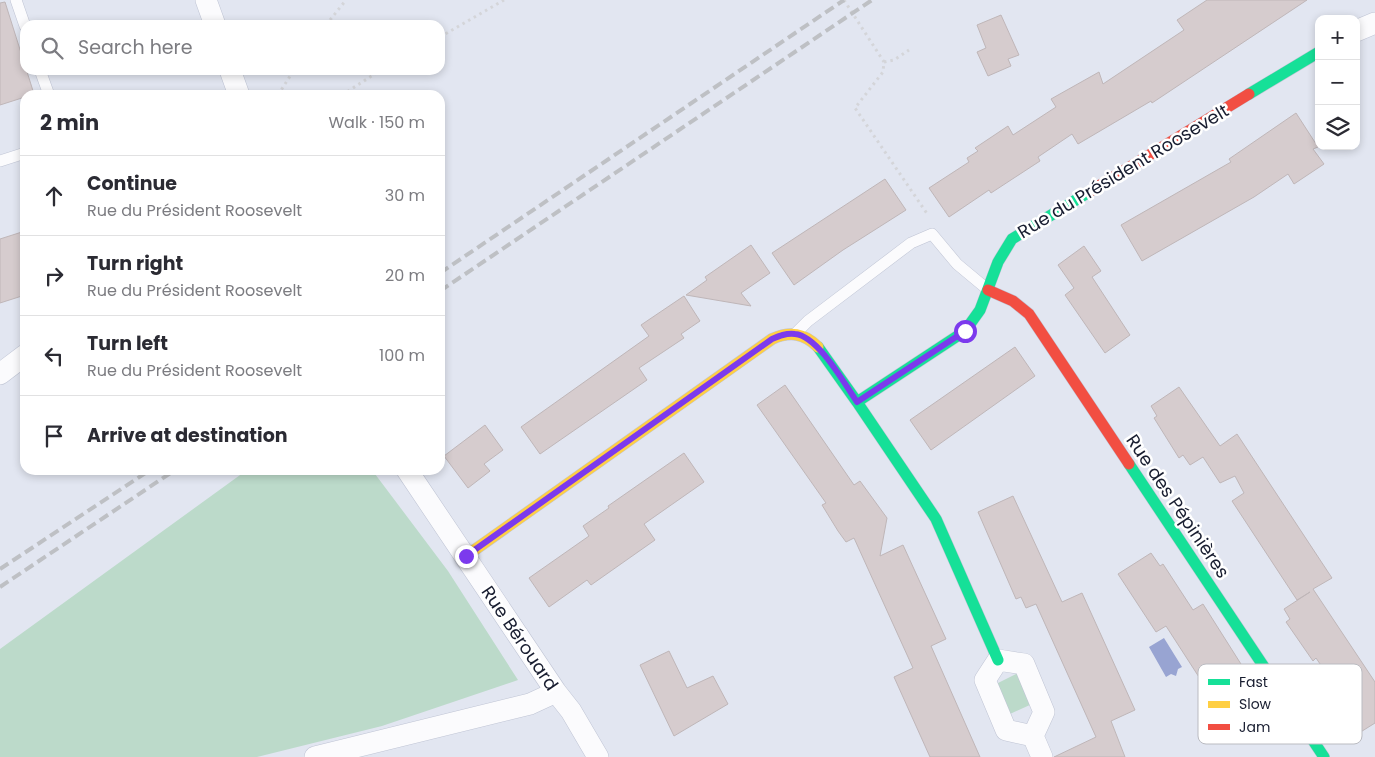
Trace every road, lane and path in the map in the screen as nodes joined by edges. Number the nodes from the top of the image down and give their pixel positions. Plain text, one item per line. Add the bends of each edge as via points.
1 (16, 0) edge
2 (206, 0) edge
3 (346, 0) edge
4 (504, 0) edge
5 (844, 0) edge
6 (23, 20) edge
7 (213, 20) edge
8 (330, 20) edge
9 (1375, 23) edge
10 (1360, 29) edge
11 (445, 34) edge
12 (909, 50) dead end
13 (1315, 54) edge
14 (884, 62) junction
15 (42, 75) edge
16 (232, 75) edge
17 (291, 75) edge
18 (373, 75) edge
19 (47, 90) edge
20 (237, 90) edge
21 (281, 90) edge
22 (350, 90) edge
23 (20, 154) edge
24 (0, 160) edge
25 (932, 234) junction
26 (988, 290) junction
27 (795, 334) junction
28 (20, 359) edge
29 (0, 374) edge
30 (857, 402) junction
31 (410, 475) edge
32 (466, 556) junction
33 (998, 660) junction
34 (1262, 664) edge
35 (556, 692) junction
36 (1033, 736) junction
37 (1315, 744) edge
38 (315, 757) edge
39 (598, 757) edge
40 (1042, 757) edge
41 (1324, 757) edge

1 - 6 lane
2 - 7 street
3 - 8 path
4 - 11 path
5 - 14 path
9 - 10 street
12 - 14 path via 894,60
13 - 26 street, Rue du Président Roosevelt via 1012,239 997,260
14 - 25 path via 882,72 855,108 931,218
15 - 19 lane
16 - 20 street
17 - 21 path
18 - 22 path
23 - 24 lane
25 - 26 lane via 957,264
25 - 27 lane via 911,243
26 - 30 street, Rue du Président Roosevelt via 980,314 965,331
26 - 34 street, Rue des Pépinières via 1013,301 1028,314
27 - 30 street via 816,345
27 - 32 street via 783,334 772,339
28 - 29 street
30 - 33 street via 936,519
31 - 32 street, Rue Bérouard
32 - 35 street, Rue Bérouard
33 - 36 street via 1024,664 1044,712
33 - 36 street via 985,680 1006,730
35 - 38 street via 530,704
35 - 39 street, Rue Bérouard
36 - 40 street
37 - 41 street, Rue des Pépinières

